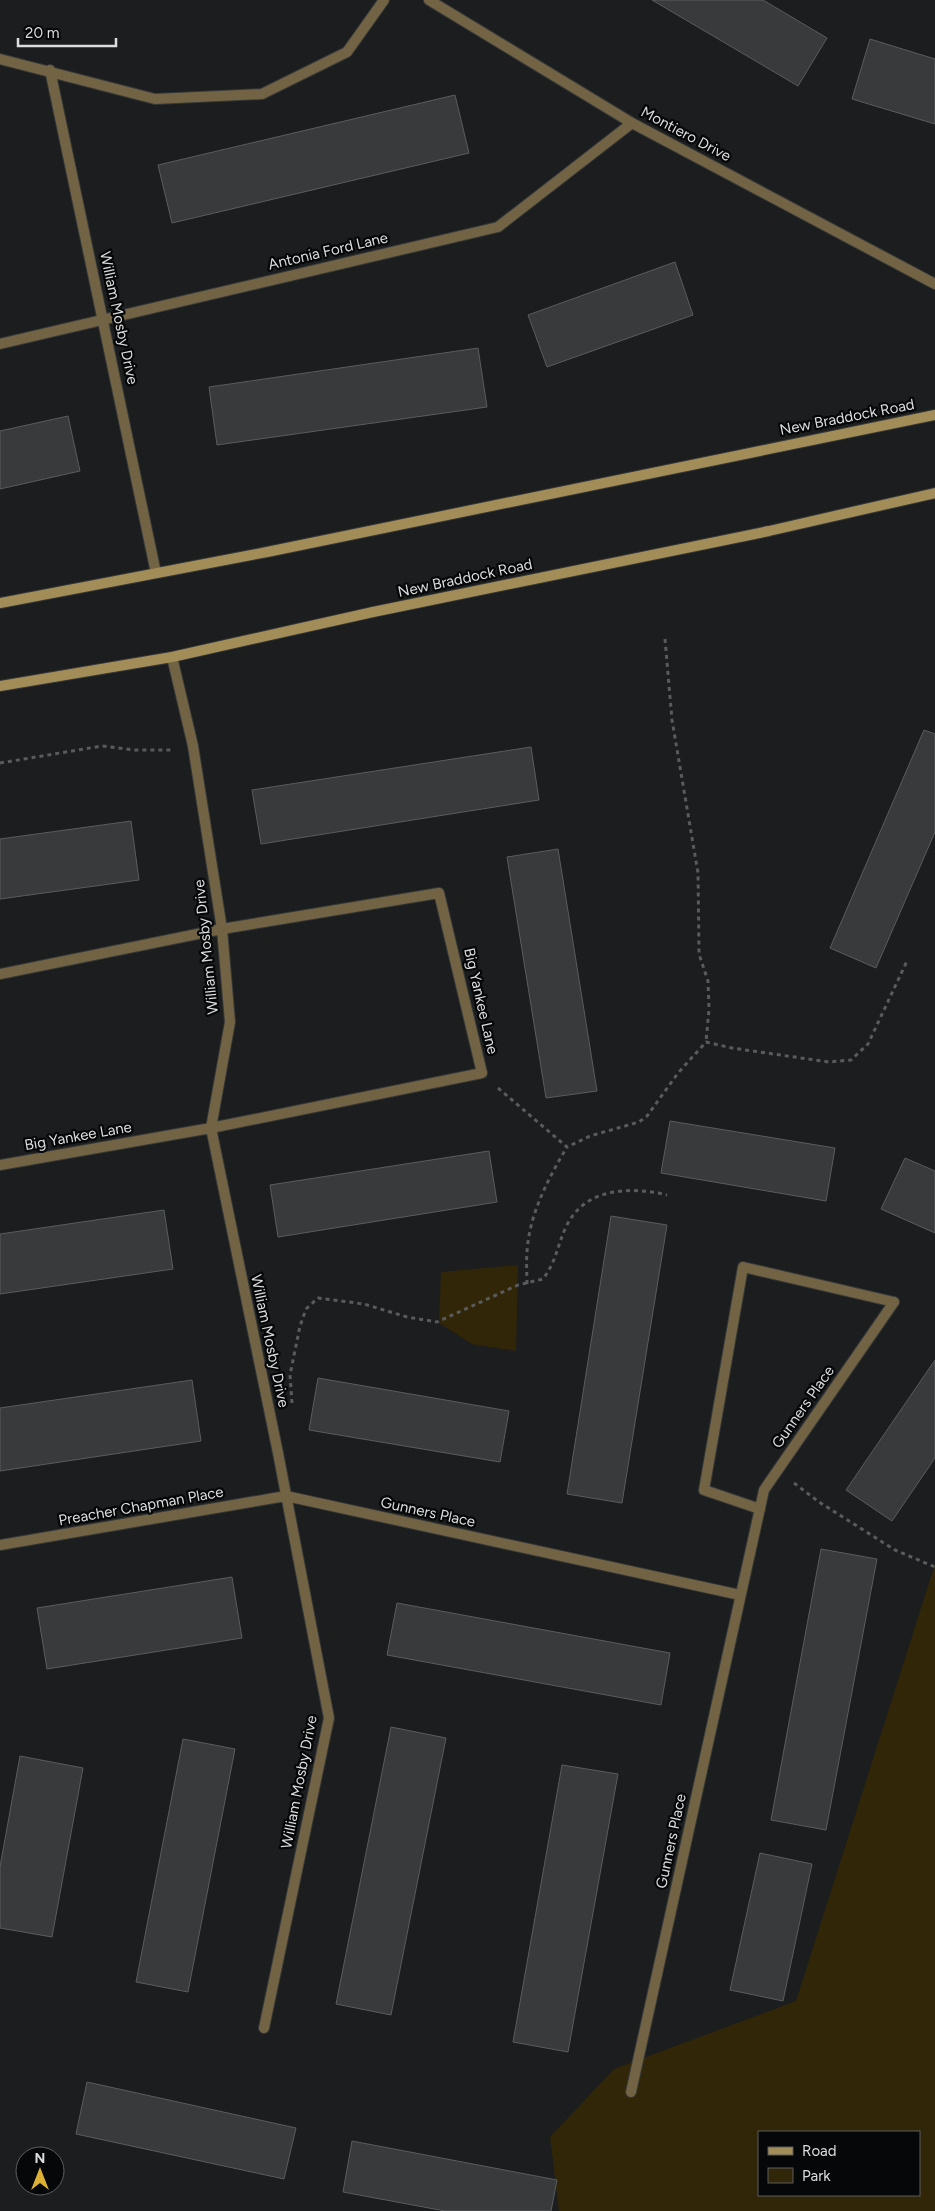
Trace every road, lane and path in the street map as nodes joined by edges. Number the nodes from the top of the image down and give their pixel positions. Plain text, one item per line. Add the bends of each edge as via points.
1 (384, 0) edge
2 (429, 0) edge
3 (0, 59) edge
4 (50, 70) junction
5 (632, 123) junction
6 (935, 284) edge
7 (104, 318) junction
8 (0, 344) edge
9 (935, 415) edge
10 (935, 493) edge
11 (156, 573) junction
12 (0, 602) edge
13 (665, 639) dead end
14 (172, 657) junction
15 (0, 686) edge
16 (176, 750) dead end
17 (0, 764) edge
18 (222, 929) junction
19 (907, 961) dead end
20 (0, 974) edge
21 (706, 1042) junction
22 (482, 1073) junction
23 (211, 1128) junction
24 (566, 1147) junction
25 (0, 1165) edge
26 (666, 1195) dead end
27 (527, 1284) junction
28 (292, 1409) dead end
29 (778, 1470) junction
30 (286, 1496) junction
31 (760, 1509) junction
32 (0, 1545) edge
33 (935, 1567) edge
34 (740, 1595) junction
35 (264, 2028) dead end
36 (631, 2092) dead end

1 - 4 street via 347,52 262,94 155,99
2 - 5 street, Montiero Drive
3 - 4 street
4 - 7 street, William Mosby Drive
5 - 6 street, Montiero Drive
5 - 7 street, Antonia Ford Lane via 498,227
7 - 8 street, Antonia Ford Lane
7 - 11 street, William Mosby Drive
9 - 11 main road, New Braddock Road
10 - 14 main road, New Braddock Road
11 - 12 main road, New Braddock Road
13 - 21 path via 672,720 698,873 699,954 708,981 710,1009
14 - 15 main road, New Braddock Road
14 - 18 street, William Mosby Drive via 193,746
16 - 17 path via 102,746
18 - 20 street, Big Yankee Lane
18 - 22 street, Big Yankee Lane via 439,893
18 - 23 street, William Mosby Drive via 230,1022
19 - 21 path via 868,1044 851,1060 830,1062
21 - 24 path via 678,1073 647,1116 639,1122 590,1136
22 - 23 street, Big Yankee Lane
22 - 24 path
23 - 25 street, Big Yankee Lane
23 - 30 street, William Mosby Drive
24 - 27 path via 548,1179 533,1218 527,1252
26 - 27 path via 629,1190 606,1193 588,1200 576,1210 566,1226 558,1254 543,1279
27 - 28 path via 518,1285 437,1322 364,1304 318,1298 306,1309 300,1326 290,1375
29 - 31 street, Gunners Place via 764,1490
29 - 31 street, Gunners Place via 894,1302 743,1267 704,1490
29 - 33 path via 819,1502 895,1550
30 - 32 street, Preacher Chapman Place
30 - 34 street, Gunners Place
30 - 35 street, William Mosby Drive via 329,1718
31 - 34 street, Gunners Place
34 - 36 street, Gunners Place

